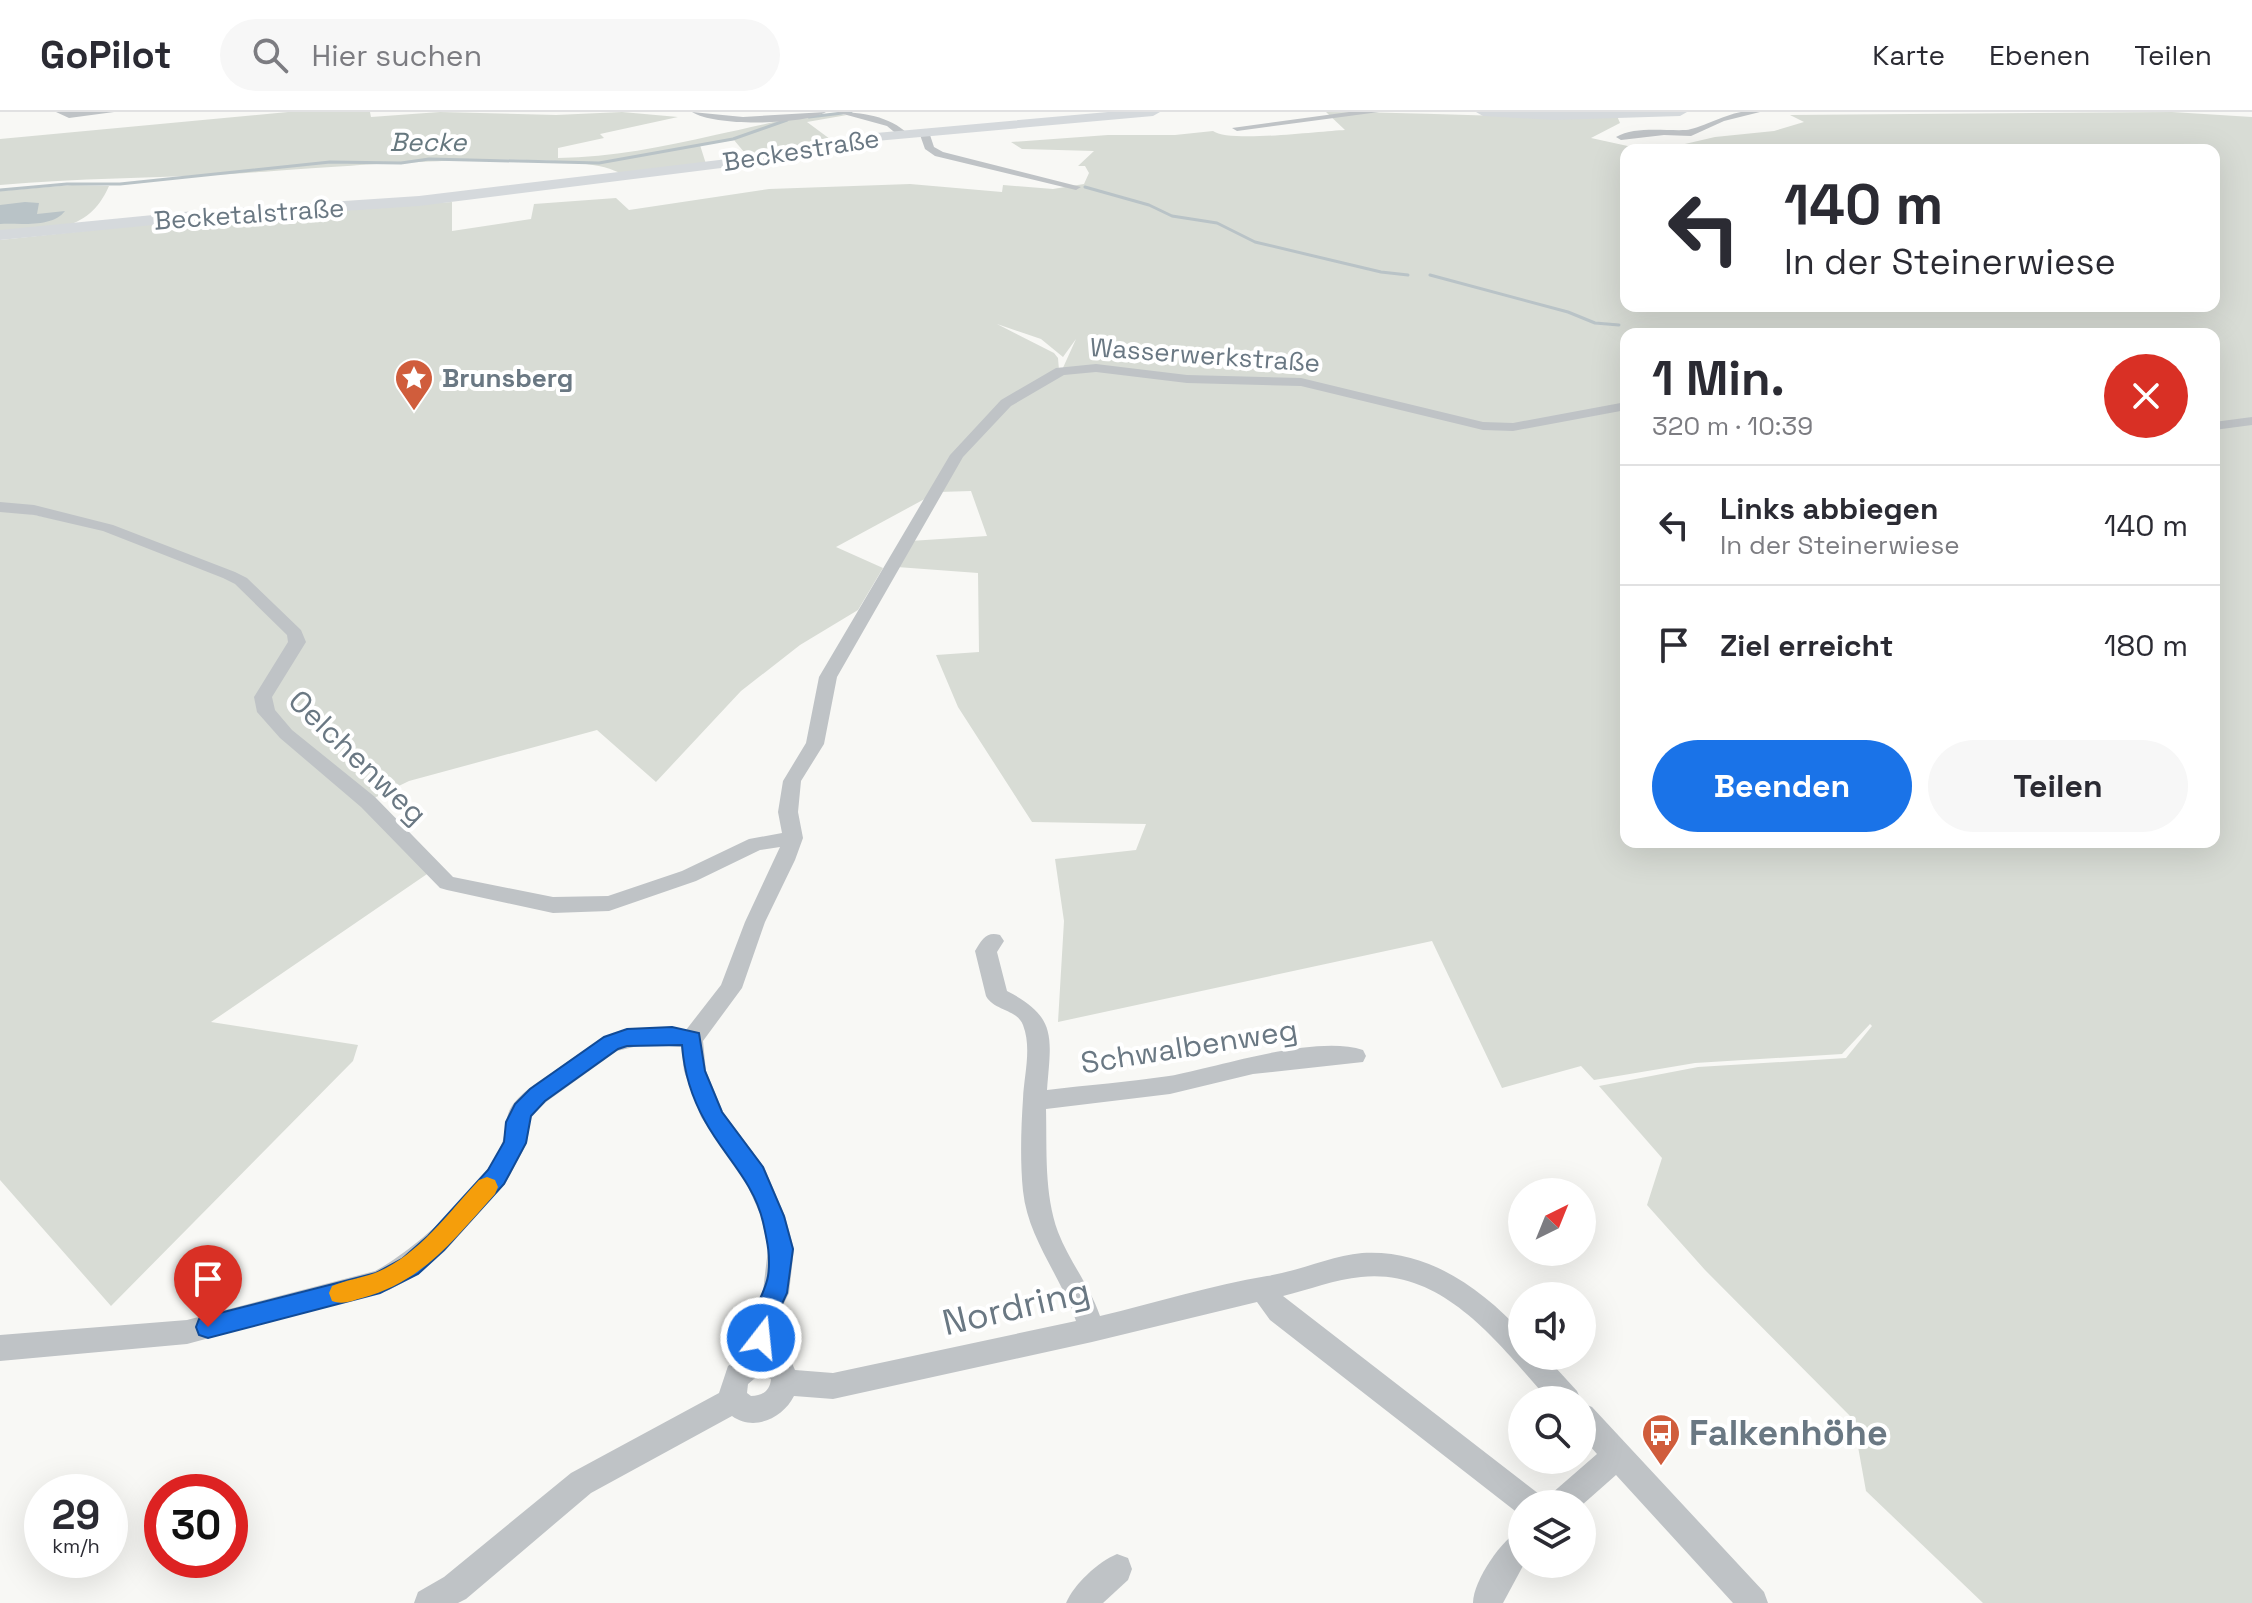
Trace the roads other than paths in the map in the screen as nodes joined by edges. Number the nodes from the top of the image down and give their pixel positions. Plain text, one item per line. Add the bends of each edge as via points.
1 (61, 112) edge
2 (109, 112) edge
3 (821, 112) edge
4 (1153, 112) edge
5 (1374, 112) edge
6 (1483, 112) edge
7 (1680, 112) edge
8 (1755, 112) edge
9 (698, 113) edge
10 (845, 113) edge
11 (1237, 128) dead end
12 (924, 132) junction
13 (903, 134) junction
14 (1621, 137) dead end
15 (1076, 187) dead end
16 (497, 192) joint
17 (0, 235) edge
18 (1620, 407) edge
19 (2252, 421) edge
20 (2220, 425) edge
21 (0, 507) edge
22 (793, 838) junction
23 (993, 941) dead end
24 (692, 1039) junction
25 (1355, 1056) dead end
26 (1034, 1101) junction
27 (1262, 1288) junction
28 (1092, 1330) junction
29 (1508, 1336) edge
30 (0, 1348) edge
31 (759, 1361) junction
32 (1540, 1370) edge
33 (785, 1382) junction
34 (1554, 1386) edge
35 (734, 1400) junction
36 (1596, 1432) edge
37 (1617, 1455) junction
38 (1511, 1490) edge
39 (1577, 1490) edge
40 (1508, 1561) edge
41 (1117, 1569) dead end
42 (429, 1603) edge
43 (1081, 1603) edge
44 (1488, 1603) edge
45 (1753, 1603) edge

1 - 2 street
3 - 9 street via 751,120
4 - 12 main road, Beckestraße
5 - 11 street
6 - 7 main road
8 - 14 street via 1691,133
10 - 13 street via 890,124
12 - 13 main road, Beckestraße
12 - 15 street via 930,149 939,154
13 - 16 main road, Beckestraße via 761,159
16 - 17 main road, Becketalstraße
18 - 22 street, Wasserwerkstraße via 1513,427 1483,426 1301,382 1187,379 1096,368 1061,371 1006,403 957,455 828,677 815,744 792,781 788,812
19 - 20 street
21 - 22 street, Oelchenweg via 108,528 241,581 297,642 263,697 266,712 368,802 447,883 553,905 609,903 689,876 756,844
22 - 24 street via 731,988
23 - 26 street via 986,951 997,996 1026,1011 1034,1023 1039,1048
24 - 30 street via 646,1035 611,1043 538,1095 522,1110 515,1143 496,1177 436,1243 410,1266 380,1282 187,1332
24 - 31 street via 695,1071 713,1117 755,1174 781,1249 776,1293 763,1318
25 - 26 street, Schwalbenweg via 1253,1065 1170,1085
26 - 28 street via 1035,1192 1047,1237 1081,1298
27 - 28 street, Nordring
27 - 29 street, Nordring via 1362,1265 1402,1266 1440,1278 1478,1303
27 - 38 street via 1279,1311
28 - 33 street, Nordring via 833,1386
31 - 33 street via 777,1365
31 - 35 street via 736,1375
32 - 34 street
33 - 35 street via 779,1398 764,1409 746,1410
35 - 42 street via 581,1483 455,1588
36 - 37 street
37 - 39 street
37 - 45 street
40 - 44 street
41 - 43 street

